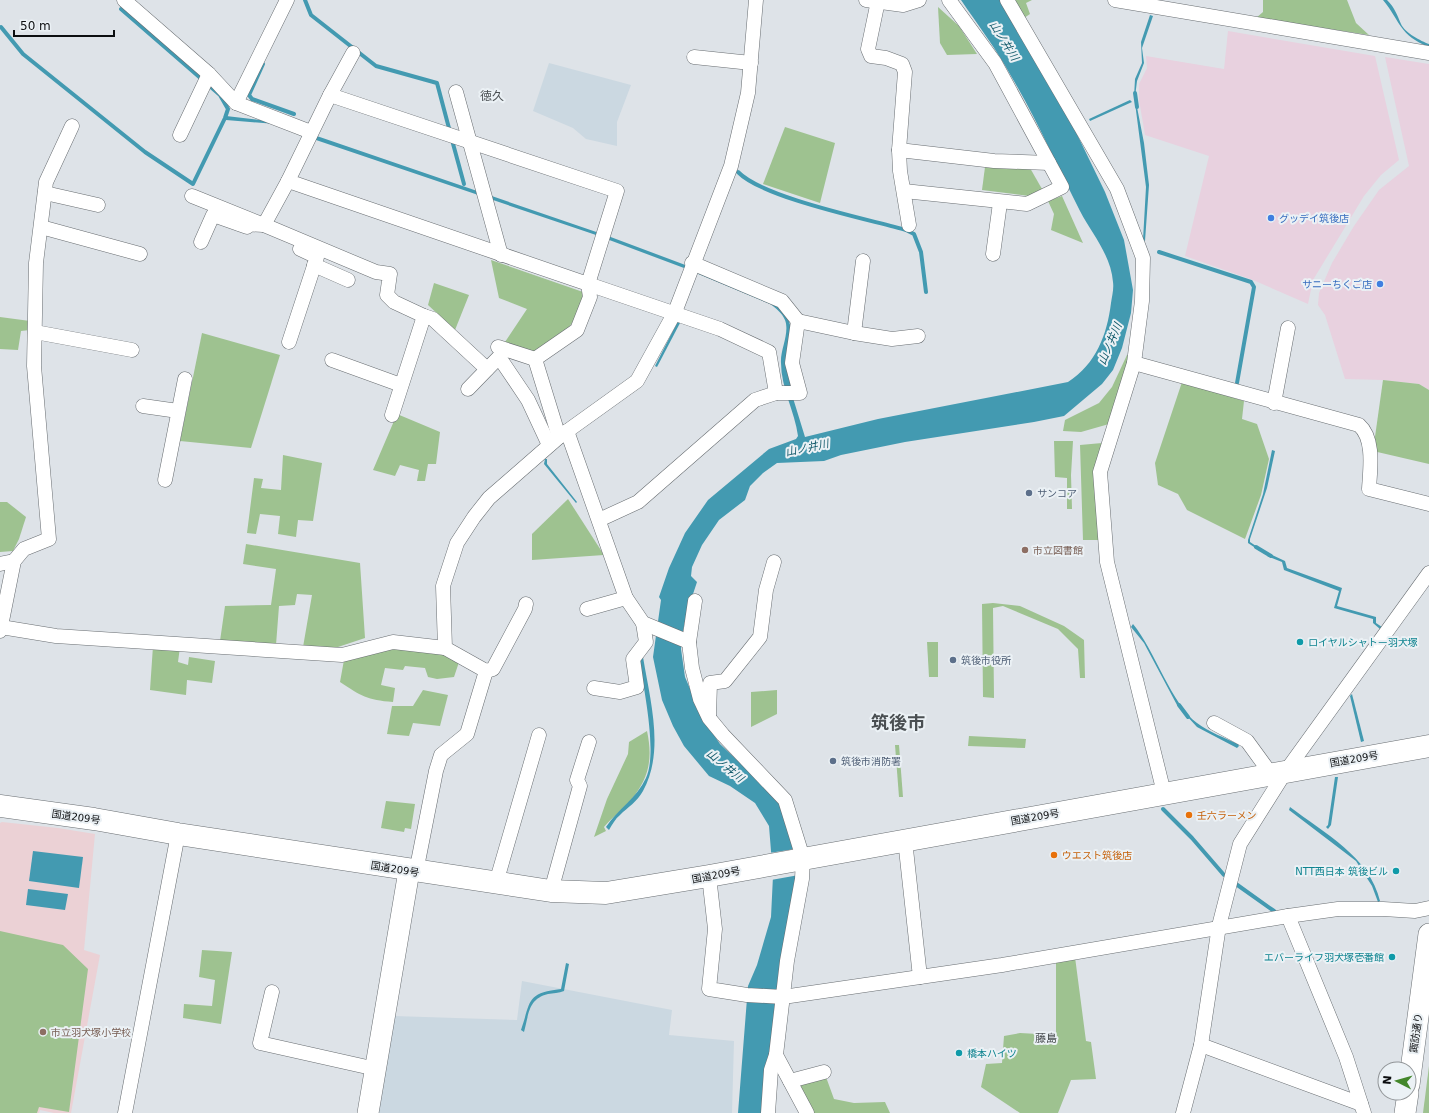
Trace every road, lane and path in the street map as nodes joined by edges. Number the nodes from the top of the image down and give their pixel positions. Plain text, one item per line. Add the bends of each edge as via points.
1 (124, 0) edge
2 (287, 0) edge
3 (756, 0) edge
4 (919, 0) edge
5 (949, 0) edge
6 (1007, 0) edge
7 (1115, 0) edge
8 (872, 1) edge
9 (1162, 4) edge
10 (353, 53) dead end
11 (1429, 53) edge
12 (694, 57) dead end
13 (751, 63) junction
14 (209, 74) junction
15 (456, 92) dead end
16 (330, 95) junction
17 (236, 104) junction
18 (72, 126) dead end
19 (310, 132) junction
20 (180, 135) dead end
21 (470, 141) junction
22 (899, 150) junction
23 (1049, 163) junction
24 (288, 181) junction
25 (904, 191) junction
26 (44, 193) junction
27 (192, 196) dead end
28 (1000, 203) junction
29 (98, 205) dead end
30 (240, 224) junction
31 (264, 225) junction
32 (909, 225) dead end
33 (41, 227) junction
34 (201, 242) dead end
35 (140, 254) dead end
36 (501, 254) junction
37 (993, 254) dead end
38 (863, 261) dead end
39 (692, 263) junction
40 (314, 265) junction
41 (348, 280) dead end
42 (588, 284) junction
43 (674, 312) junction
44 (424, 316) junction
45 (798, 321) junction
46 (1288, 328) dead end
47 (35, 332) junction
48 (854, 334) junction
49 (918, 336) dead end
50 (289, 342) dead end
51 (498, 347) dead end
52 (132, 350) dead end
53 (535, 359) junction
54 (332, 360) dead end
55 (1134, 363) junction
56 (487, 369) junction
57 (185, 379) dead end
58 (401, 385) junction
59 (468, 389) dead end
60 (776, 393) junction
61 (1274, 403) junction
62 (143, 406) dead end
63 (178, 411) junction
64 (392, 415) dead end
65 (558, 438) junction
66 (165, 480) dead end
67 (1429, 504) edge
68 (599, 520) junction
69 (14, 561) junction
70 (774, 562) dead end
71 (0, 564) edge
72 (1429, 573) edge
73 (626, 598) junction
74 (695, 600) dead end
75 (526, 604) dead end
76 (587, 608) dead end
77 (646, 624) junction
78 (1, 629) edge
79 (689, 642) junction
80 (445, 648) junction
81 (486, 671) junction
82 (594, 688) dead end
83 (709, 718) junction
84 (1214, 723) dead end
85 (539, 735) dead end
86 (589, 742) dead end
87 (1429, 746) edge
88 (1278, 773) junction
89 (1164, 793) junction
90 (0, 806) edge
91 (178, 834) junction
92 (905, 840) junction
93 (803, 858) junction
94 (413, 871) junction
95 (709, 876) junction
96 (496, 883) junction
97 (551, 891) junction
98 (1429, 908) edge
99 (1288, 916) junction
100 (1220, 926) junction
101 (1429, 939) edge
102 (920, 977) junction
103 (272, 992) dead end
104 (781, 997) junction
105 (1200, 1045) junction
106 (776, 1055) junction
107 (1412, 1061) edge
108 (376, 1069) junction
109 (824, 1072) dead end
110 (790, 1081) junction
111 (1407, 1101) edge
112 (1363, 1109) edge
113 (125, 1113) edge
114 (368, 1113) edge
115 (768, 1113) edge
116 (807, 1113) edge
117 (1183, 1113) edge
118 (1405, 1113) edge

1 - 14 street
2 - 17 street
3 - 13 street
4 - 8 street via 902,5
5 - 23 street via 995,63
6 - 55 street via 1117,189 1143,258 1142,301
7 - 9 street
8 - 22 street via 868,49 871,56 902,64 905,72
9 - 11 street
10 - 16 street
12 - 13 street
13 - 39 street via 748,93 731,166
14 - 17 street
14 - 20 street
15 - 21 street
16 - 19 street
16 - 21 street
17 - 19 street
18 - 26 street via 46,182
19 - 24 street
21 - 36 street
21 - 42 street via 617,191
22 - 23 street via 994,161
22 - 25 street
23 - 28 street via 1062,186 1027,204
24 - 31 street
24 - 36 street
25 - 28 street
25 - 32 street
26 - 29 street
26 - 33 street
27 - 31 street
28 - 37 street
30 - 31 street
30 - 34 street via 213,215
30 - 40 street via 317,257
31 - 44 street via 376,272 390,274 387,295 394,302
33 - 35 street
33 - 47 street via 36,263
36 - 42 street
38 - 48 street
39 - 43 street
39 - 45 street via 782,301
40 - 41 street
40 - 50 street
42 - 43 street
42 - 53 street via 590,297 577,330
43 - 60 street via 720,329 769,352
43 - 65 street via 636,381
44 - 56 street via 433,319
44 - 58 street
45 - 48 street
45 - 60 street via 792,363 800,393
46 - 61 street
47 - 52 street
47 - 69 street via 34,366 49,539 24,549
48 - 49 street via 892,339
51 - 53 street
53 - 65 street
54 - 58 street
55 - 61 street
55 - 89 street via 1100,472 1107,562
56 - 59 street
56 - 65 street via 499,356 528,400
57 - 63 street
58 - 64 street
60 - 68 street via 755,400 638,502
61 - 67 street via 1359,425 1365,430 1369,445 1369,490
62 - 63 street
63 - 66 street
65 - 68 street
65 - 80 street via 488,499 457,543 443,586
68 - 73 street
69 - 71 street
69 - 78 street
70 - 83 street via 766,590 760,637 725,681 710,683
72 - 88 street
73 - 76 street
73 - 77 street
74 - 79 street
75 - 81 street via 493,669
77 - 79 street
77 - 82 street via 646,642 633,659 637,687 620,692
78 - 80 street via 93,639 342,655 393,642
79 - 83 street via 698,691
80 - 81 street
81 - 94 street via 467,734 441,755
83 - 93 street via 785,800
84 - 88 street via 1247,742
85 - 96 street
86 - 97 street via 577,780 580,786
87 - 88 highway, 国道209号
88 - 89 highway, 国道209号
88 - 100 street via 1240,844
89 - 92 highway, 国道209号
90 - 91 highway, 国道209号
91 - 94 highway, 国道209号
91 - 113 street
92 - 93 highway, 国道209号
92 - 102 street
93 - 95 highway, 国道209号
93 - 104 street via 801,885
94 - 96 highway, 国道209号
94 - 108 street
95 - 97 highway, 国道209号 via 606,893
95 - 104 street via 715,929 709,989
96 - 97 highway, 国道209号
98 - 99 street via 1415,911 1338,909
99 - 100 street
99 - 112 street via 1346,1057
100 - 102 street
100 - 105 street
101 - 107 street, 諏訪通り
102 - 104 street
103 - 108 street via 260,1043
104 - 106 street
105 - 112 street
105 - 117 street
106 - 110 street
106 - 115 street via 770,1070
108 - 114 street
109 - 110 street
110 - 116 street
111 - 118 street

